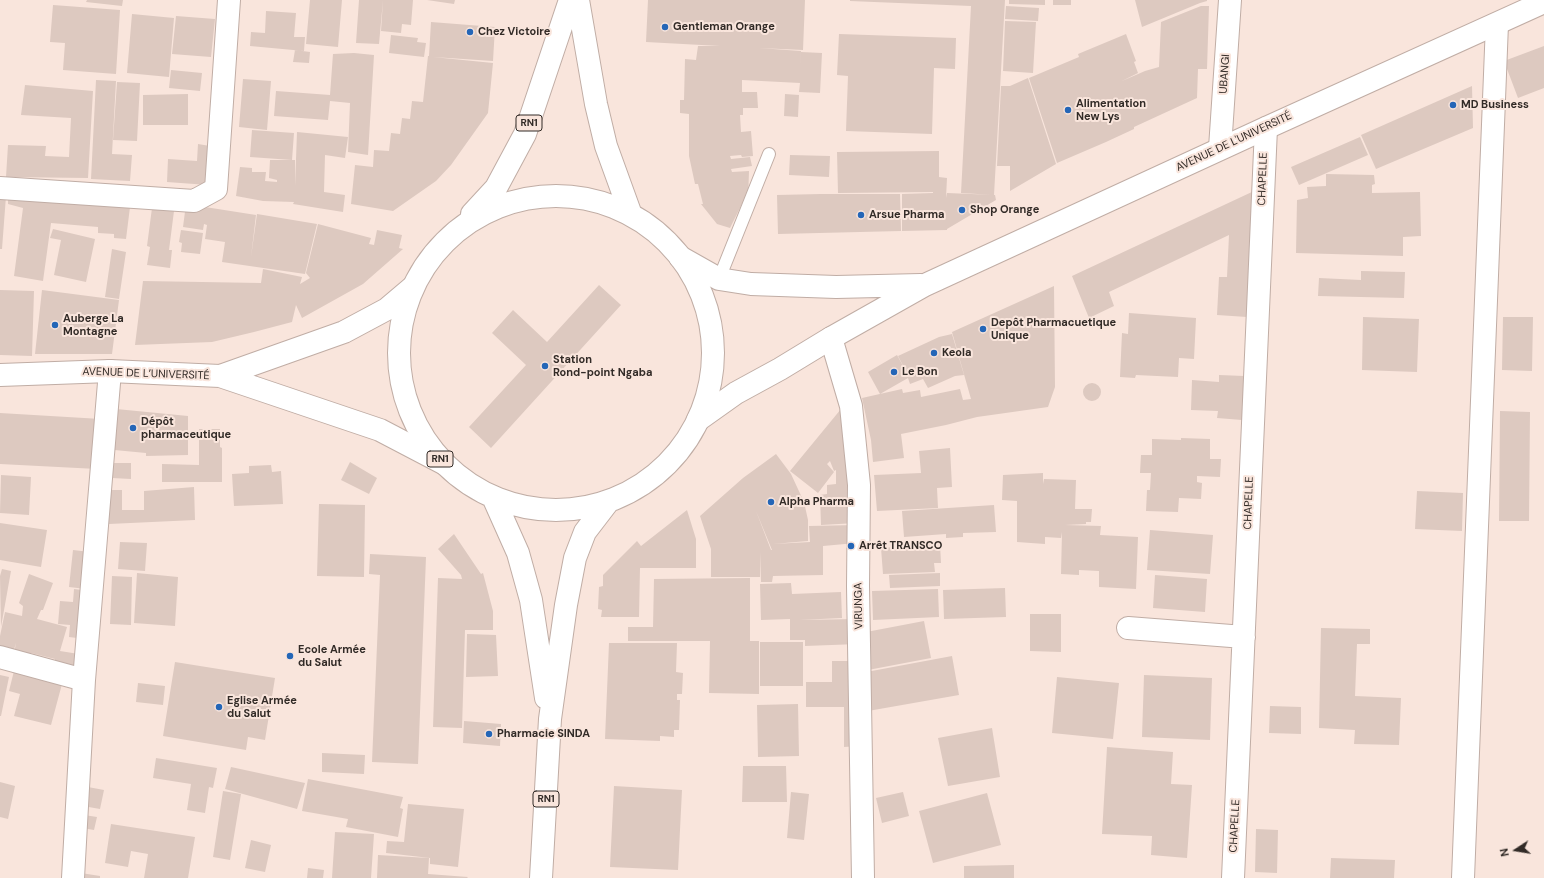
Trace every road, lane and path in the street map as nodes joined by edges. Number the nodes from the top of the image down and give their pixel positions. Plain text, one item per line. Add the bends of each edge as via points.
1 (229, 0) edge
2 (570, 0) edge
3 (578, 0) edge
4 (1230, 0) edge
5 (1544, 2) edge
6 (1497, 24) junction
7 (1266, 128) junction
8 (1220, 148) junction
9 (769, 154) dead end
10 (0, 188) edge
11 (631, 215) junction
12 (457, 230) junction
13 (680, 257) junction
14 (720, 279) junction
15 (925, 285) junction
16 (413, 287) junction
17 (831, 338) junction
18 (110, 370) junction
19 (0, 375) edge
20 (220, 376) junction
21 (698, 420) junction
22 (445, 464) junction
23 (493, 498) junction
24 (608, 502) junction
25 (1128, 628) dead end
26 (1244, 637) junction
27 (0, 657) edge
28 (84, 680) junction
29 (550, 719) junction
30 (73, 878) edge
31 (541, 878) edge
32 (863, 878) edge
33 (1233, 878) edge
34 (1463, 878) edge

1 - 10 main road via 216,189 194,201
2 - 12 main road, RN1 via 525,134 496,188
3 - 11 main road via 606,146
4 - 8 main road, UBANGI
5 - 6 main road, AVENUE DE L'UNIVERSITÉ
6 - 7 main road, AVENUE DE L'UNIVERSITÉ
6 - 34 main road
7 - 8 main road, AVENUE DE L'UNIVERSITÉ
7 - 26 main road, CHAPELLE
8 - 15 main road, AVENUE DE L'UNIVERSITÉ
9 - 14 lane
11 - 12 main road, RN1 via 605,203 551,195 522,198 496,207
11 - 13 main road, RN1 via 658,233
12 - 16 main road, RN1 via 425,266
13 - 14 main road
13 - 21 main road, RN1 via 701,295 712,336 712,365 708,393
14 - 15 main road via 751,284
15 - 17 main road, AVENUE DE L'UNIVERSITÉ
16 - 20 main road via 387,309 344,332
16 - 22 main road, RN1 via 404,313 399,367 404,394 414,419 427,443
17 - 21 main road, AVENUE DE L'UNIVERSITÉ via 736,393
17 - 32 main road, VIRUNGA via 851,406 859,485 858,586
18 - 19 main road, AVENUE DE L’UNIVERSITÉ
18 - 20 main road, AVENUE DE L’UNIVERSITÉ
18 - 28 main road
20 - 22 main road via 380,430
21 - 24 main road, RN1 via 682,447 661,470 636,489
22 - 23 main road, RN1 via 470,485
23 - 24 main road, RN1 via 531,509 570,510
23 - 29 main road, RN1 via 518,553 531,600
24 - 29 main road, RN1 via 585,532 575,558
25 - 26 main road
26 - 33 main road, CHAPELLE
27 - 28 main road
28 - 30 main road
29 - 31 main road, RN1

